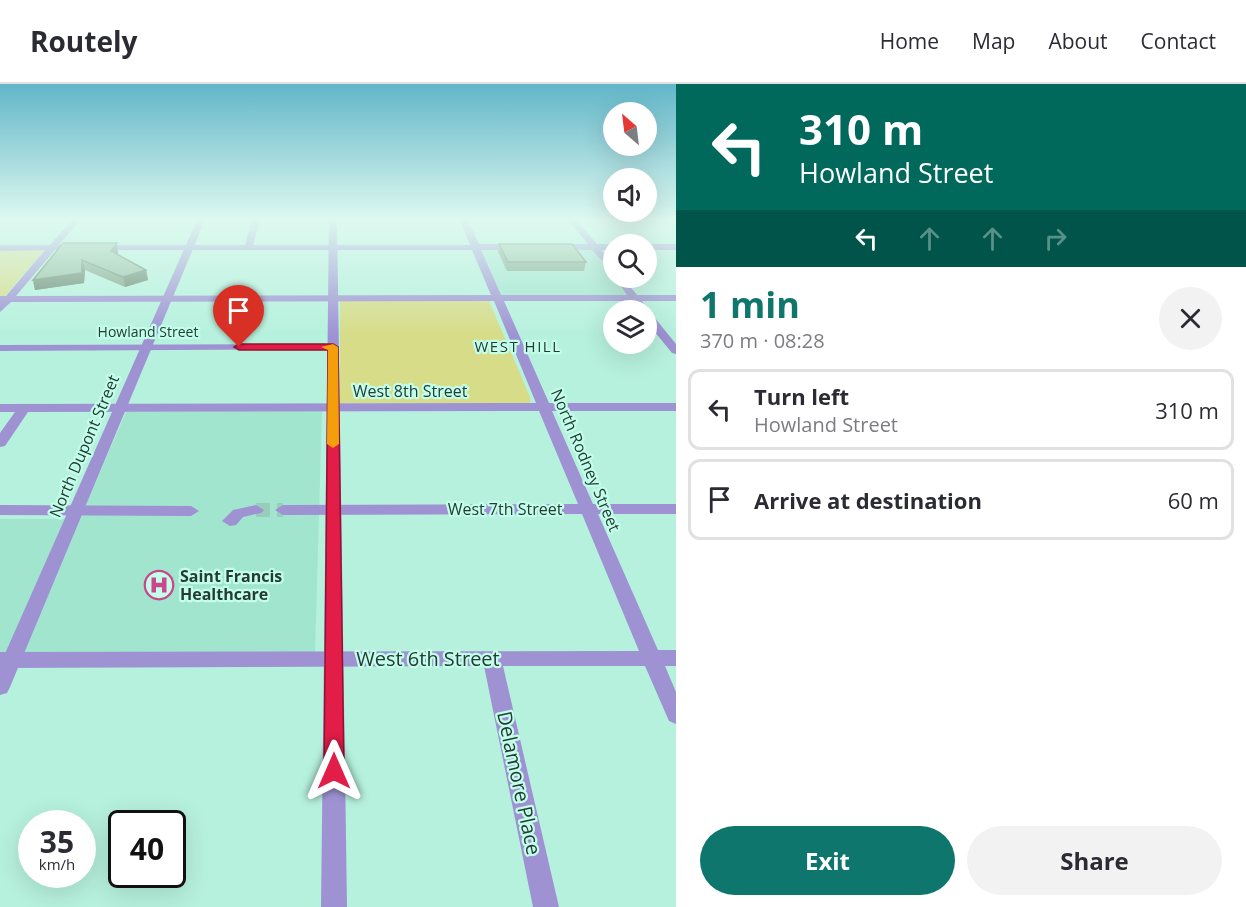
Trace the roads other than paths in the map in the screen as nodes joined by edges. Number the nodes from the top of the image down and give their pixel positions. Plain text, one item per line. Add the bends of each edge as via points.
1 (42, 258) edge
2 (184, 258) edge
3 (333, 258) edge
4 (480, 258) edge
5 (626, 288) edge
6 (5, 298) edge
7 (167, 298) junction
8 (333, 298) junction
9 (497, 298) junction
10 (634, 298) junction
11 (676, 298) edge
12 (0, 309) edge
13 (657, 327) edge
14 (146, 347) junction
15 (333, 347) junction
16 (0, 348) edge
17 (676, 351) edge
18 (544, 407) junction
19 (676, 407) edge
20 (0, 408) edge
21 (24, 408) junction
22 (120, 408) junction
23 (333, 408) junction
24 (0, 443) edge
25 (333, 509) junction
26 (588, 509) junction
27 (676, 509) edge
28 (0, 510) edge
29 (76, 510) junction
30 (256, 510) tunnel mouth
31 (283, 510) tunnel mouth
32 (191, 511) dead end
33 (230, 521) dead end
34 (652, 658) junction
35 (676, 658) edge
36 (334, 659) junction
37 (492, 659) junction
38 (6, 660) edge
39 (0, 687) edge
40 (676, 715) edge
41 (334, 907) edge
42 (546, 907) edge

1 - 6 street
2 - 7 street, North Dupont Street
3 - 8 street
4 - 9 street, North Rodney Street
5 - 10 street
6 - 7 street
6 - 12 street
7 - 8 street
7 - 14 street, North Dupont Street
8 - 9 street
8 - 15 street
9 - 10 street
9 - 18 street, North Rodney Street
10 - 11 street
13 - 17 street
14 - 15 street, Howland Street
14 - 16 street, Howland Street
14 - 22 street, North Dupont Street
15 - 23 street
18 - 19 street, West 8th Street
18 - 23 street, West 8th Street
18 - 26 street, North Rodney Street
20 - 21 street, West 8th Street
21 - 22 street, West 8th Street
21 - 24 street
22 - 23 street, West 8th Street
22 - 29 street, North Dupont Street
23 - 25 street
25 - 26 street, West 7th Street
25 - 31 street, West 7th Street
25 - 36 street
26 - 27 street, West 7th Street
26 - 34 street, North Rodney Street
28 - 29 street
29 - 32 street
29 - 38 street, North Dupont Street
30 - 33 street via 238,513
34 - 35 street, West 6th Street
34 - 37 street, West 6th Street
34 - 40 street, North Rodney Street
36 - 37 street, West 6th Street
36 - 38 street, West 6th Street
36 - 41 street
37 - 42 street, Delamore Place
38 - 39 street, North Dupont Street

